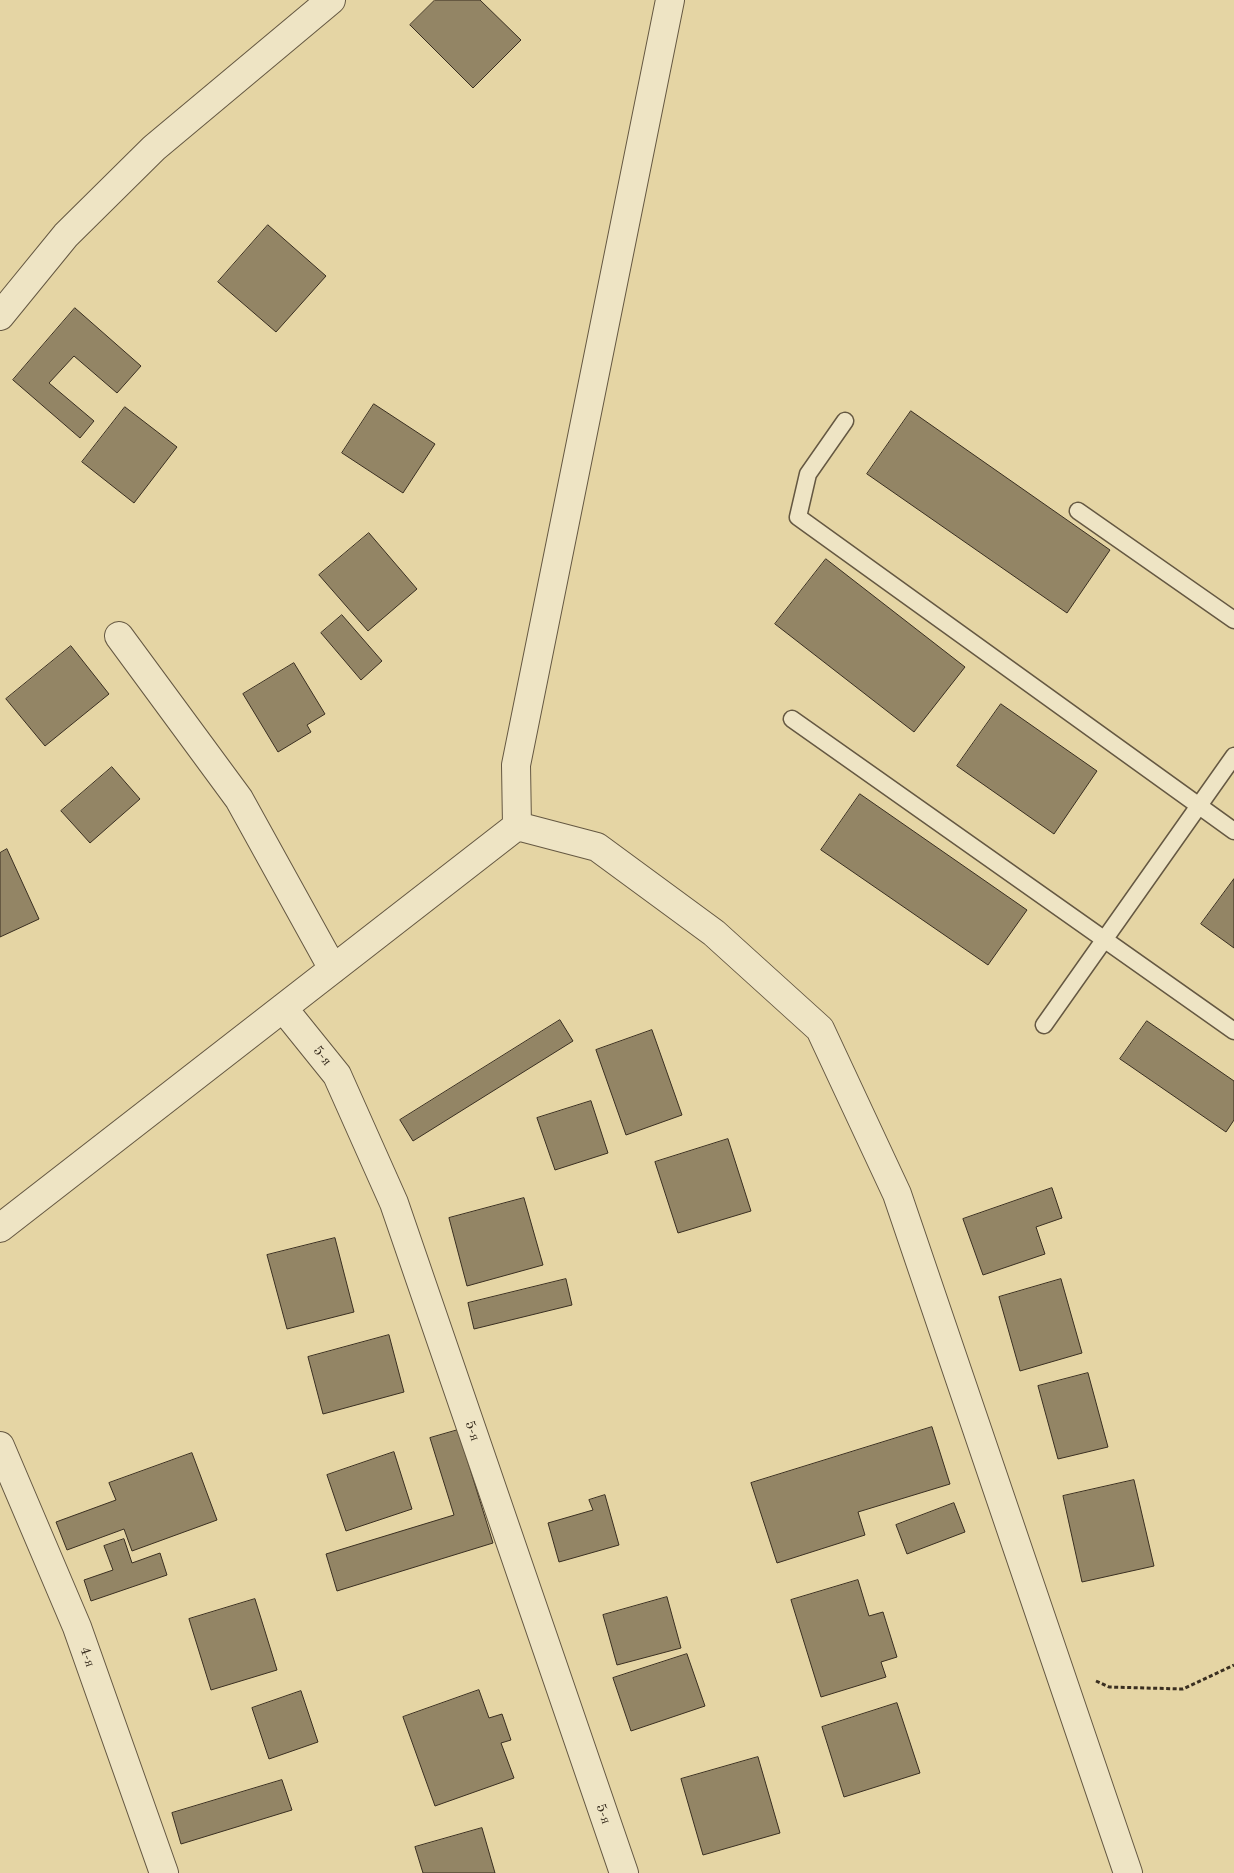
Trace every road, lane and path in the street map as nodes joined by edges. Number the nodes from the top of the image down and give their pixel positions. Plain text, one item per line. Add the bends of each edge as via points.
1 (331, 0) edge
2 (670, 0) edge
3 (0, 316) edge
4 (845, 421) dead end
5 (1078, 511) dead end
6 (1234, 620) edge
7 (118, 636) dead end
8 (792, 720) dead end
9 (1234, 756) edge
10 (1199, 806) junction
11 (517, 826) junction
12 (1234, 831) edge
13 (1104, 940) junction
14 (333, 970) junction
15 (283, 1008) junction
16 (1044, 1025) dead end
17 (1234, 1031) edge
18 (0, 1228) edge
19 (0, 1446) edge
20 (1057, 1663) junction
21 (1234, 1665) edge
22 (164, 1873) edge
23 (624, 1873) edge
24 (1128, 1873) edge

1 - 3 street via 154,148 66,235
2 - 11 street via 516,765
4 - 10 lane via 808,474 798,517
5 - 6 lane
7 - 14 street via 240,799
8 - 13 lane
9 - 10 lane
10 - 12 lane
10 - 13 lane
11 - 14 street
11 - 20 street via 597,847 714,933 820,1029 898,1194
13 - 16 lane
13 - 17 lane
14 - 15 street
15 - 18 street
15 - 23 street, 5-я via 337,1075 394,1203
19 - 22 street, 4-я via 77,1627
20 - 21 path via 1109,1687 1183,1689
20 - 24 street

